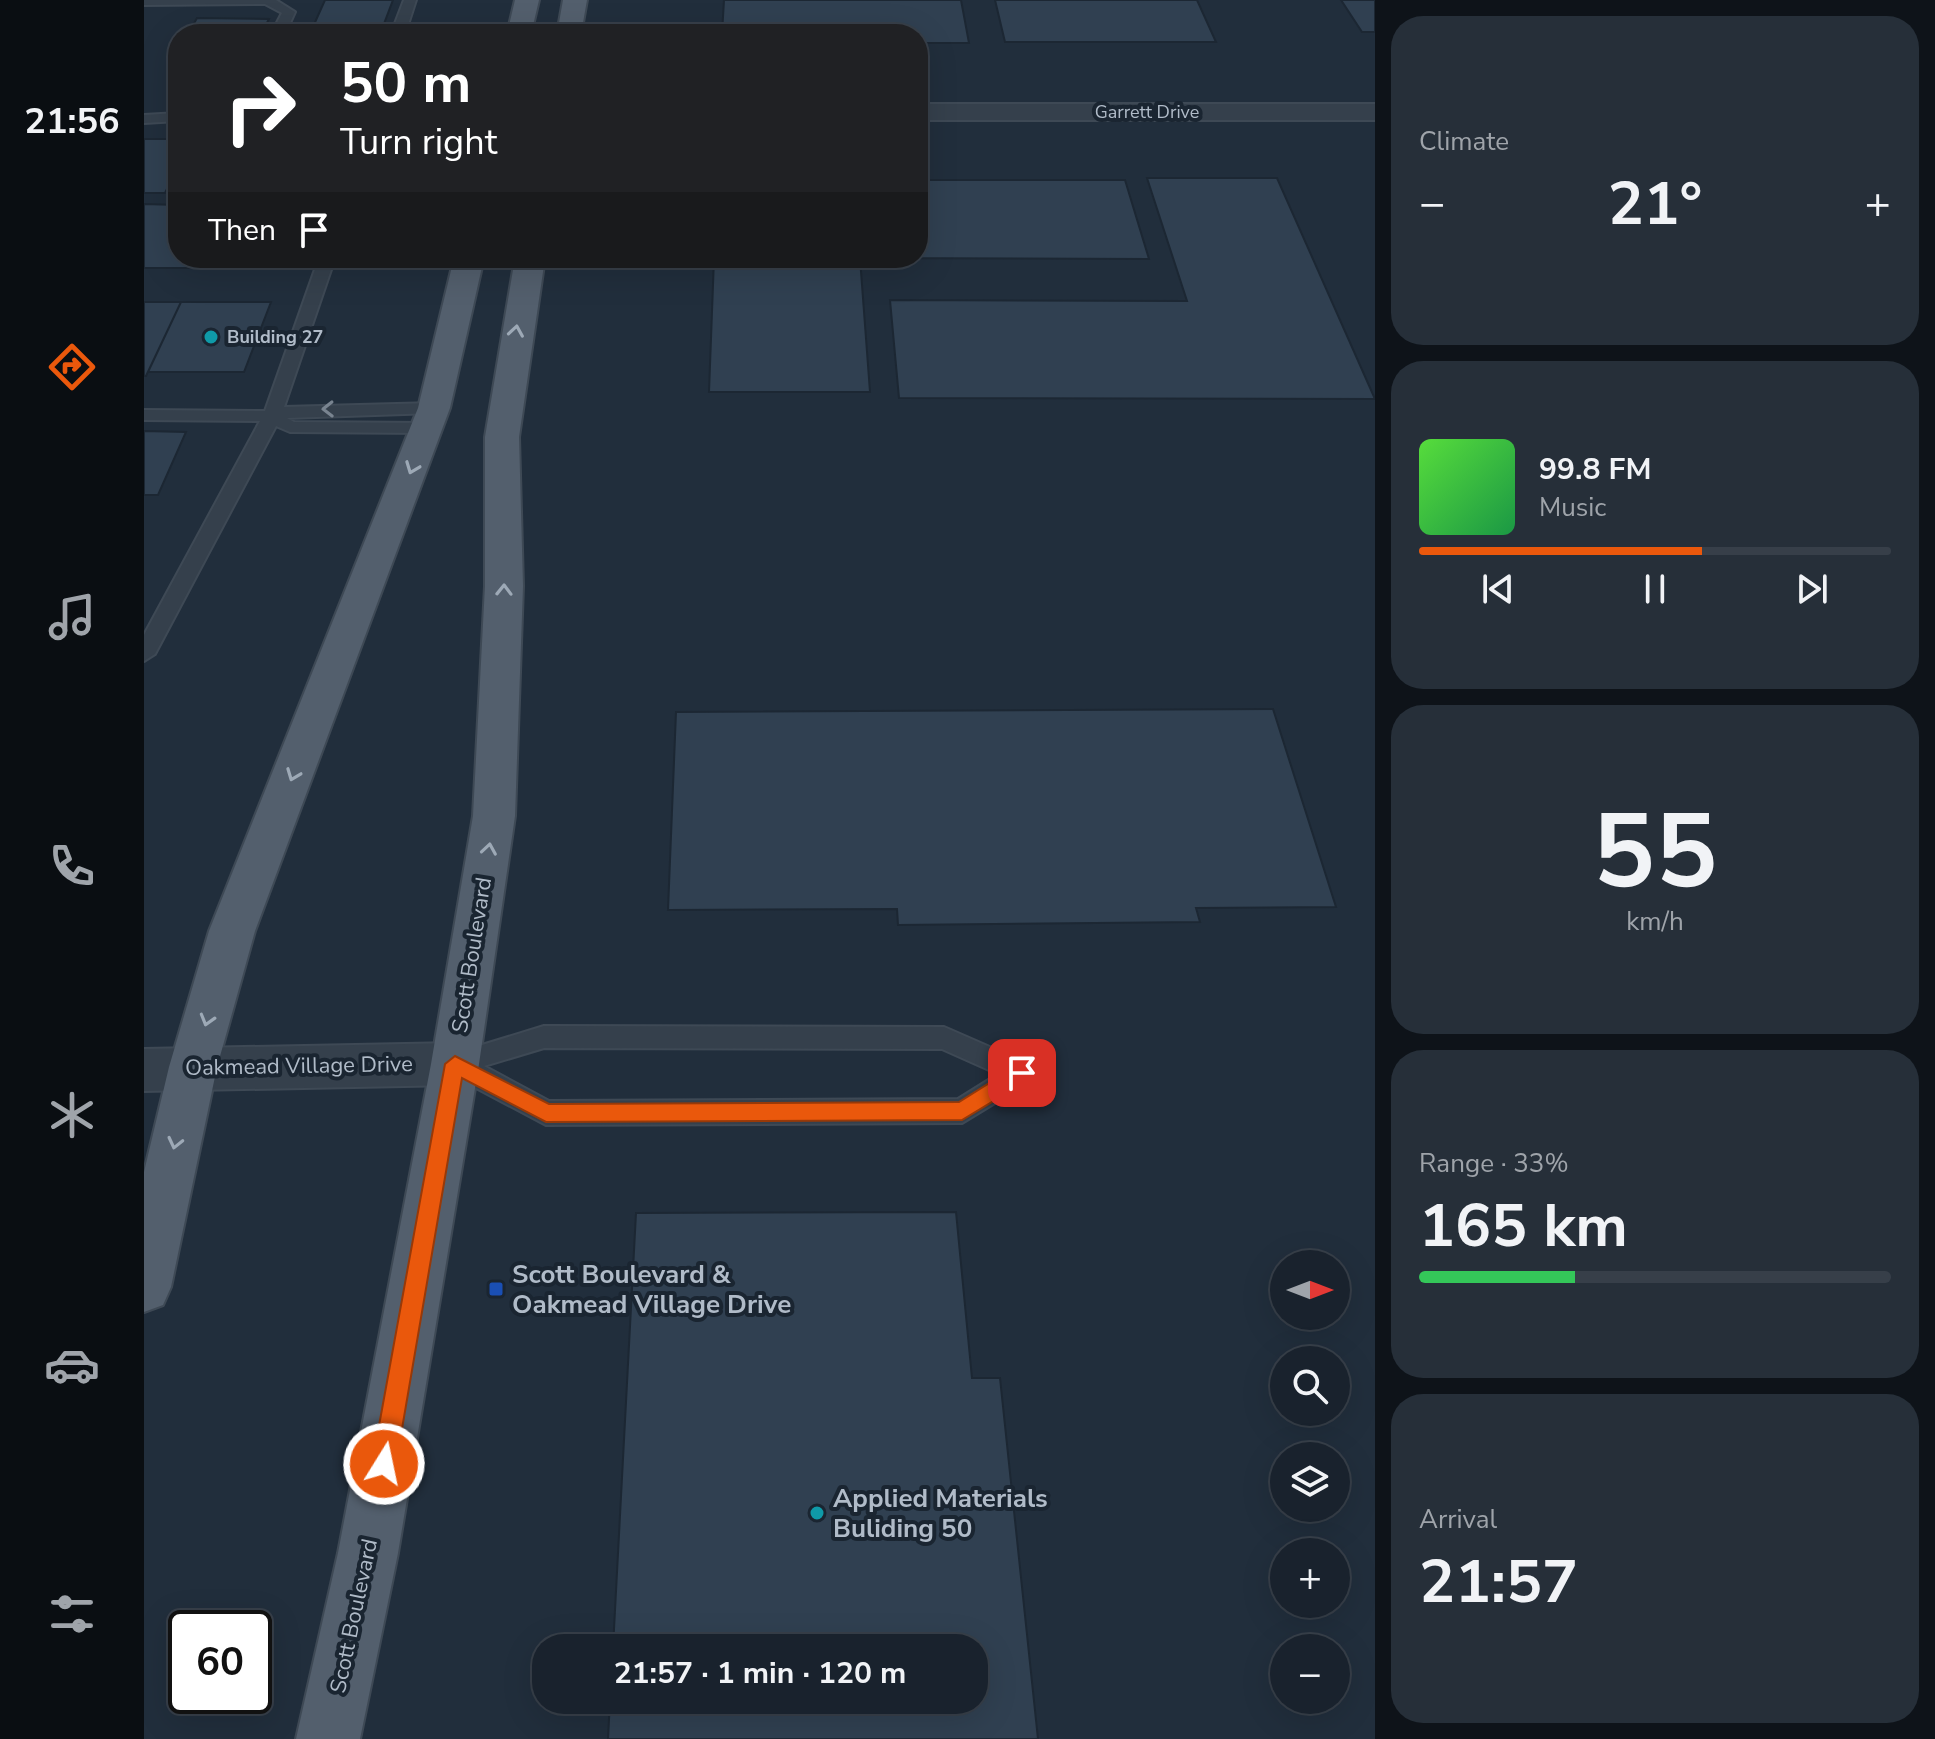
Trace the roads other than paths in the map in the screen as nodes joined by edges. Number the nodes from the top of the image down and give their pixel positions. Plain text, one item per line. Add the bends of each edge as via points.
1 (267, 0) edge
2 (410, 0) edge
3 (527, 0) edge
4 (575, 0) edge
5 (144, 1) edge
6 (283, 24) edge
7 (402, 24) edge
8 (521, 24) edge
9 (571, 24) edge
10 (928, 112) edge
11 (1375, 112) edge
12 (168, 118) edge
13 (144, 119) edge
14 (324, 268) edge
15 (467, 268) edge
16 (528, 268) edge
17 (144, 415) edge
18 (272, 416) junction
19 (430, 418) junction
20 (144, 654) edge
21 (455, 1064) junction
22 (193, 1067) junction
23 (144, 1070) edge
24 (144, 1287) edge
25 (328, 1739) edge

1 - 5 lane
1 - 6 lane via 289,12
2 - 7 lane
3 - 8 main road
4 - 9 main road
10 - 11 street, Garrett Drive
12 - 13 lane
14 - 18 lane
15 - 19 main road
21 -> 16 main road, Scott Boulevard via 494,816 504,586 502,437
17 - 18 lane
18 - 19 lane via 290,427
18 - 20 lane
19 -> 22 main road via 232,931
21 - 21 lane via 546,1113 962,1111 1022,1073 944,1038 544,1037
21 - 22 street, Oakmead Village Drive
21 - 25 main road, Scott Boulevard via 368,1553
22 - 23 street, Oakmead Village Drive
22 -> 24 main road

